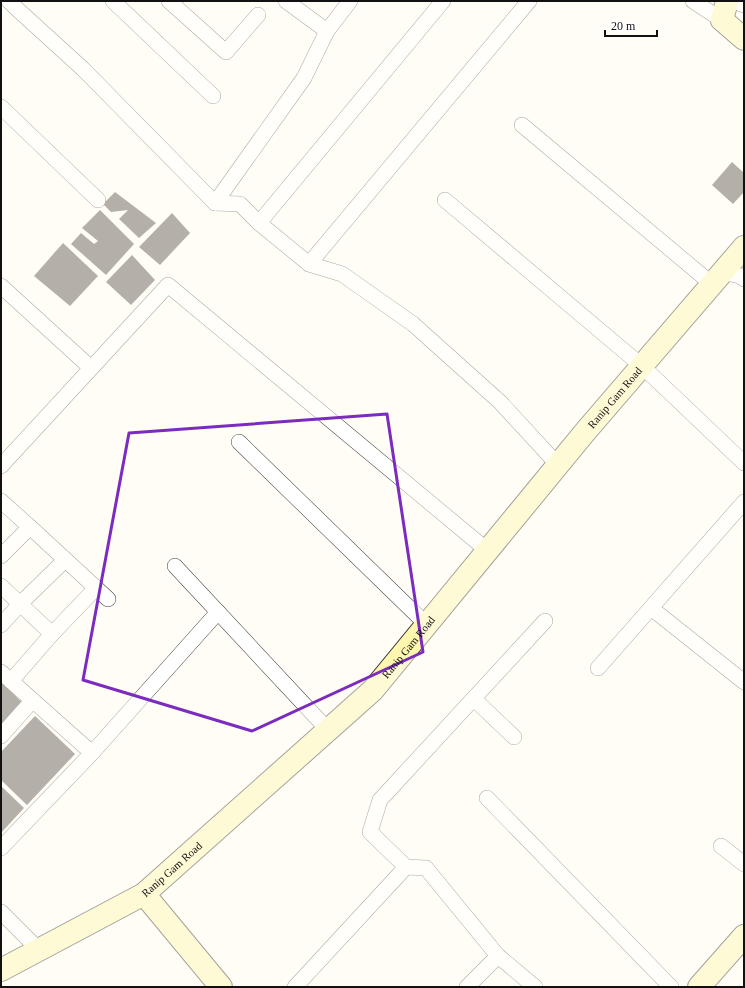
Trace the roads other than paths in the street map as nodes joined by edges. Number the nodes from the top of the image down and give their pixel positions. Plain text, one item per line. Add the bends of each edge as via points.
1 (9, 1) edge
2 (113, 1) edge
3 (286, 1) edge
4 (350, 1) edge
5 (443, 1) edge
6 (529, 1) edge
7 (693, 1) edge
8 (734, 1) edge
9 (174, 3) edge
10 (744, 5) edge
11 (724, 10) edge
12 (258, 16) dead end
13 (327, 31) junction
14 (744, 38) edge
15 (213, 96) dead end
16 (1, 107) edge
17 (522, 126) dead end
18 (98, 200) dead end
19 (445, 200) dead end
20 (215, 204) junction
21 (259, 223) junction
22 (744, 246) edge
23 (309, 264) junction
24 (717, 278) junction
25 (744, 279) edge
26 (1, 286) edge
27 (642, 366) junction
28 (91, 368) junction
29 (239, 442) dead end
30 (744, 463) edge
31 (558, 465) junction
32 (1, 466) edge
33 (1, 502) edge
34 (744, 502) edge
35 (30, 527) junction
36 (488, 550) junction
37 (1, 556) edge
38 (65, 560) junction
39 (175, 566) dead end
40 (1, 586) edge
41 (96, 588) junction
42 (108, 599) dead end
43 (20, 604) junction
44 (651, 608) junction
45 (218, 612) junction
46 (545, 621) dead end
47 (1, 625) edge
48 (427, 625) junction
49 (52, 634) junction
50 (598, 668) dead end
51 (6, 677) edge
52 (744, 682) edge
53 (474, 699) junction
54 (32, 701) junction
55 (328, 730) junction
56 (1, 736) edge
57 (514, 737) dead end
58 (92, 754) junction
59 (487, 798) dead end
60 (721, 846) dead end
61 (1, 848) edge
62 (744, 864) edge
63 (406, 868) junction
64 (144, 894) junction
65 (1, 912) edge
66 (744, 936) edge
67 (39, 950) junction
68 (498, 956) junction
69 (1, 970) edge
70 (221, 987) edge
71 (295, 987) edge
72 (468, 987) edge
73 (534, 987) edge
74 (671, 987) edge
75 (699, 987) edge

1 - 20 street via 83,69
2 - 15 street
3 - 13 street
4 - 13 street
5 - 21 street
6 - 23 street
7 - 11 street
8 - 10 street
9 - 12 street via 226,52
11 - 14 street
13 - 20 street via 304,78
16 - 18 street
17 - 24 street
19 - 27 street
20 - 21 street via 240,204
21 - 23 street
22 - 24 street, Ranip Gam Road
23 - 31 street via 342,274 413,324 500,402
24 - 25 street via 740,276
24 - 27 street, Ranip Gam Road
26 - 28 street
27 - 30 street
27 - 31 street, Ranip Gam Road
28 - 32 street
28 - 36 street via 168,285
29 - 48 street
31 - 36 street, Ranip Gam Road
33 - 35 street
34 - 44 street
35 - 37 street
35 - 38 street
36 - 48 street, Ranip Gam Road
38 - 41 street
38 - 43 street
39 - 45 street
40 - 43 street
41 - 42 street
41 - 49 street
43 - 47 street
43 - 49 street
44 - 50 street
44 - 52 street
45 - 55 street
45 - 58 street
46 - 53 street
48 - 55 street, Ranip Gam Road via 373,690
49 - 51 street
51 - 54 street
53 - 57 street
53 - 63 street via 380,800 370,832
54 - 56 street
54 - 58 street
55 - 64 street, Ranip Gam Road
58 - 61 street
59 - 74 street
60 - 62 street
63 - 68 street via 426,868
63 - 71 street
64 - 67 street, Ranip Gam Road
64 - 70 street
65 - 67 street
66 - 75 street
67 - 69 street, Ranip Gam Road
68 - 72 street
68 - 73 street

